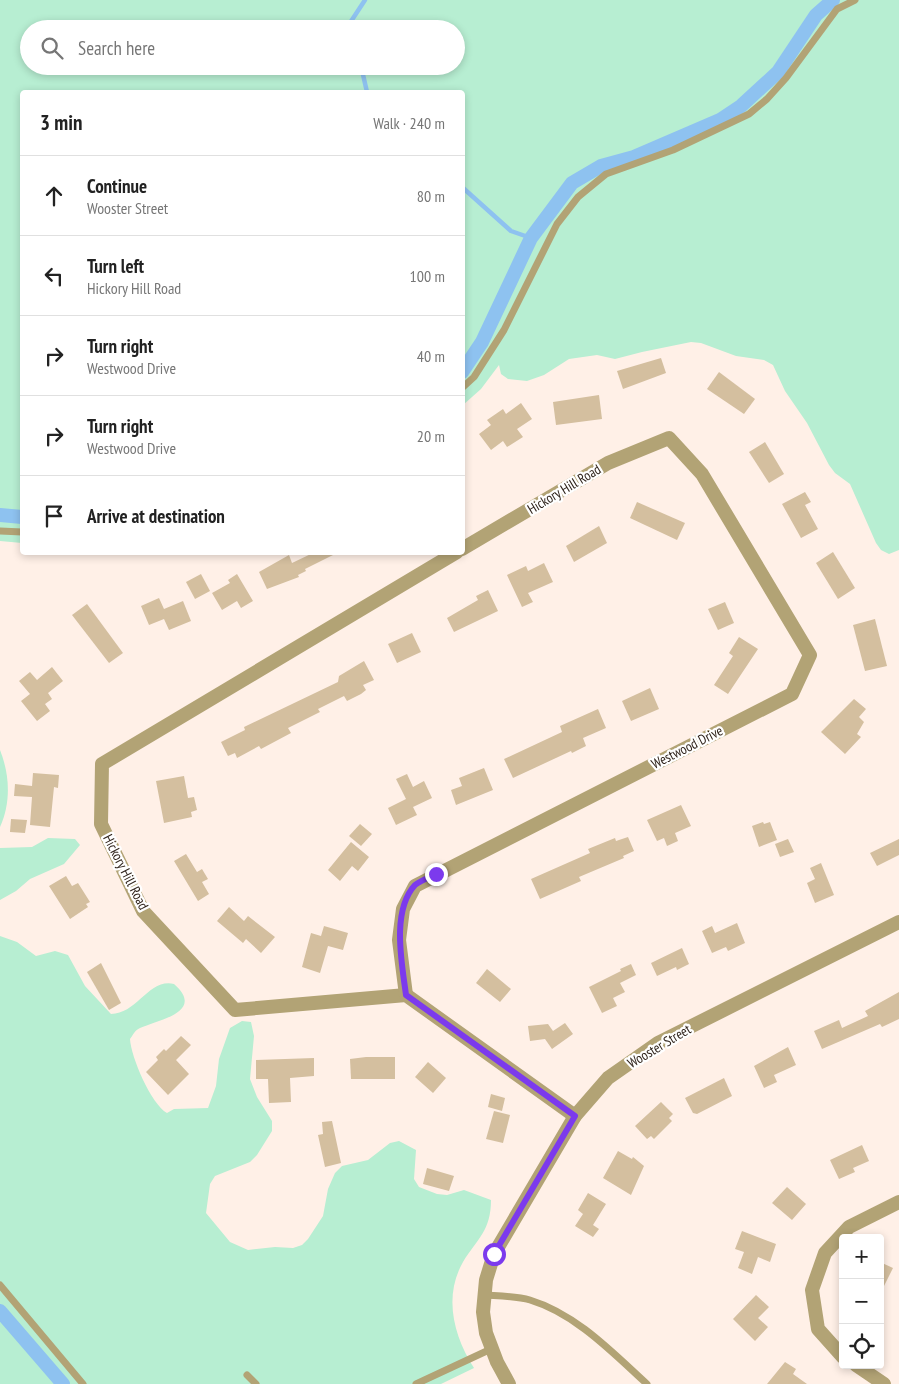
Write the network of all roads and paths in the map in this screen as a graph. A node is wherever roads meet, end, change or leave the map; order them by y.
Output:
1 (855, 0) edge
2 (465, 385) edge
3 (669, 438) joint
4 (0, 531) edge
5 (20, 532) edge
6 (465, 547) edge
7 (452, 555) edge
8 (899, 922) edge
9 (406, 995) junction
10 (575, 1116) junction
11 (899, 1202) edge
12 (0, 1285) edge
13 (484, 1295) junction
14 (491, 1349) junction
15 (839, 1353) edge
16 (862, 1369) edge
17 (247, 1375) dead end
18 (83, 1384) edge
19 (256, 1384) edge
20 (416, 1384) edge
21 (509, 1384) edge
22 (647, 1384) edge
23 (884, 1384) edge

1 - 2 lane
3 - 6 street, Hickory Hill Road
3 - 9 street, Westwood Drive
4 - 5 lane
7 - 9 street, Hickory Hill Road
8 - 10 street, Wooster Street
9 - 10 street
10 - 13 street, Wooster Street
11 - 15 street
12 - 18 lane
13 - 14 street, Wooster Street
13 - 22 lane
14 - 20 lane
14 - 21 street, Wooster Street
16 - 23 street
17 - 19 lane

